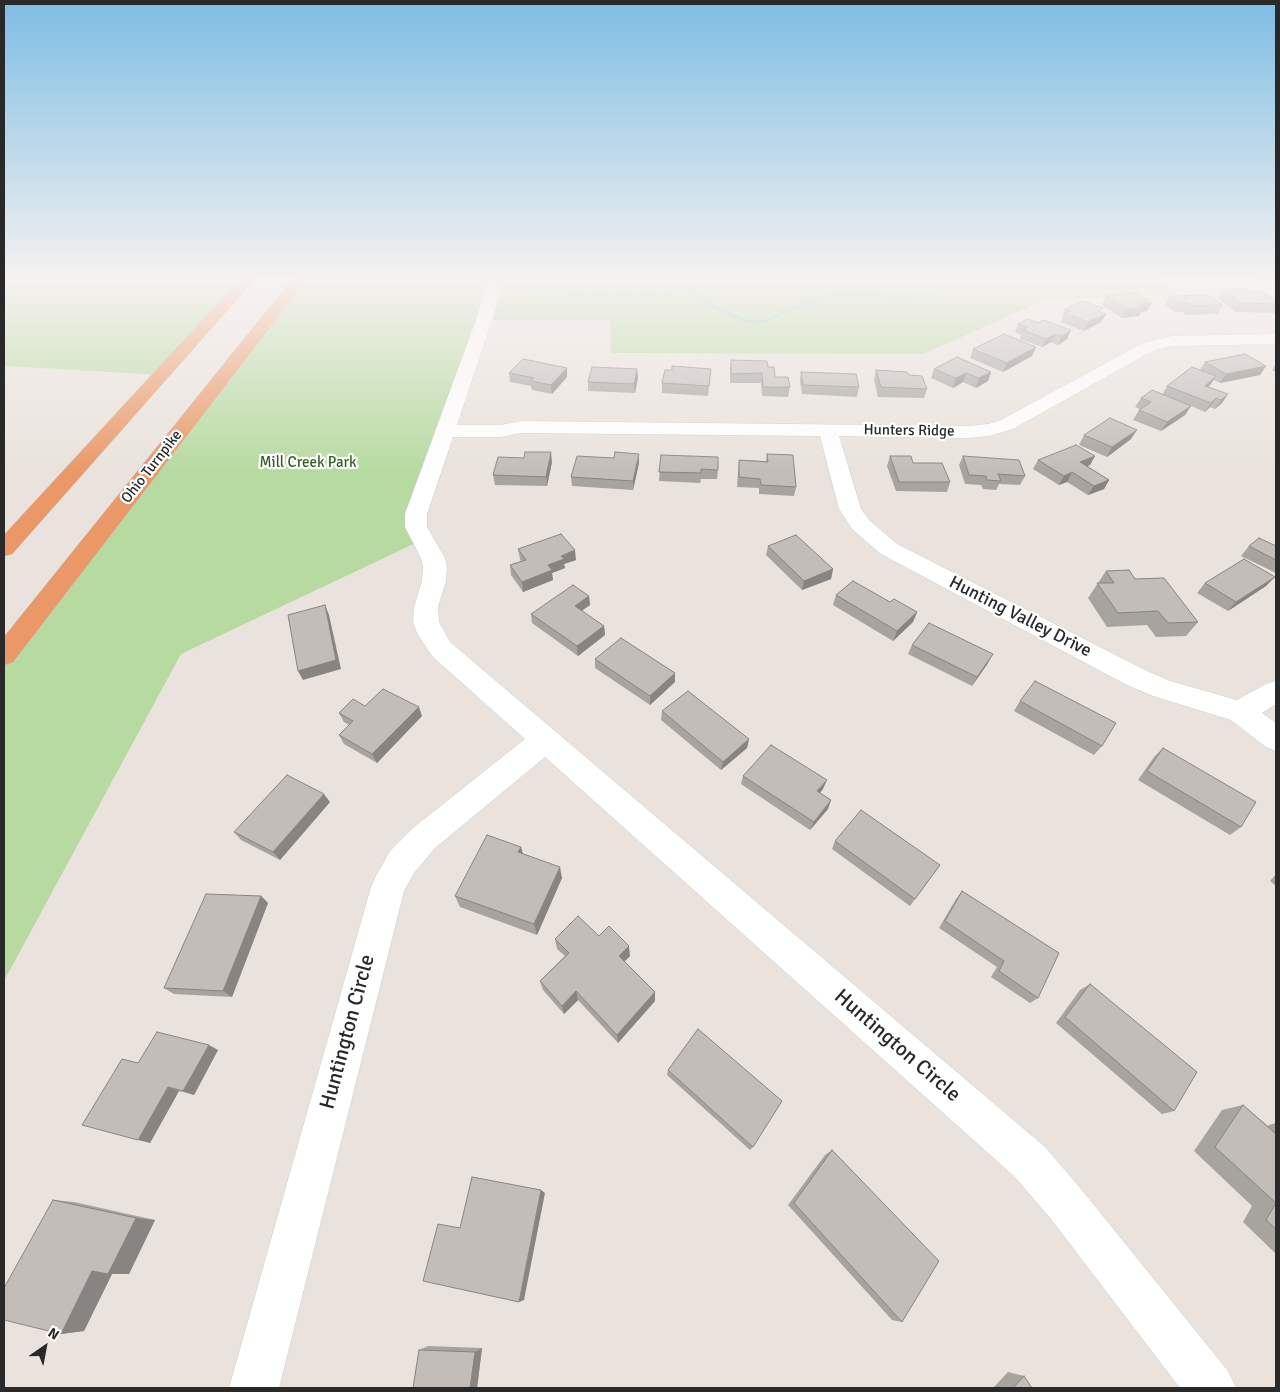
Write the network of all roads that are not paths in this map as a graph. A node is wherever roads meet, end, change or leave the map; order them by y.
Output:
1 (190, 343) edge
2 (250, 343) edge
3 (476, 343) edge
4 (1163, 343) edge
5 (447, 424) junction
6 (828, 430) junction
7 (4, 549) edge
8 (4, 655) edge
9 (1276, 691) edge
10 (1240, 712) junction
11 (1276, 739) edge
12 (545, 740) junction
13 (254, 1388) edge
14 (1211, 1388) edge

1 - 7 highway
2 - 8 highway, Ohio Turnpike
3 - 5 street, Huntington Circle
4 - 6 street, Hunters Ridge
5 - 6 street, Hunters Ridge
5 - 12 street, Huntington Circle
6 - 10 street, Hunting Valley Drive
9 - 10 street
10 - 11 street, Hunting Valley Drive
12 - 13 street, Huntington Circle
12 - 14 street, Huntington Circle

